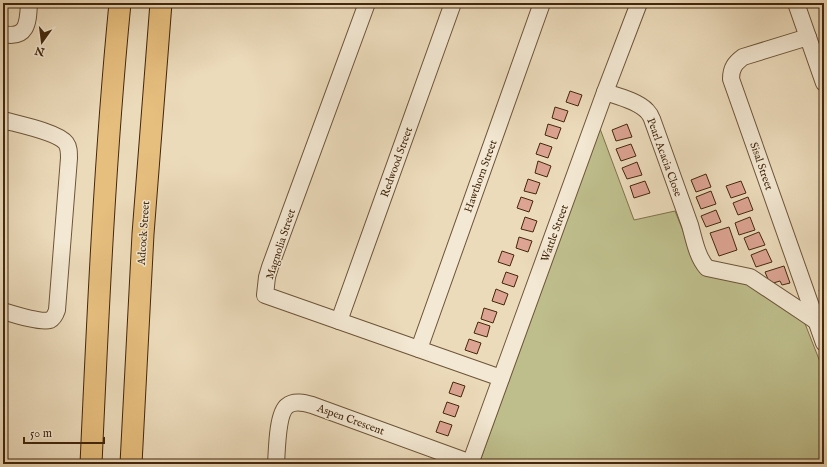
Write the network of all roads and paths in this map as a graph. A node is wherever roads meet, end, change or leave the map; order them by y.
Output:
1 (29, 3) edge
2 (120, 3) edge
3 (161, 3) edge
4 (367, 3) edge
5 (453, 3) edge
6 (542, 3) edge
7 (639, 3) edge
8 (796, 3) edge
9 (3, 34) edge
10 (808, 37) junction
11 (824, 83) edge
12 (605, 92) junction
13 (3, 120) edge
14 (3, 311) edge
15 (339, 321) junction
16 (816, 321) junction
17 (824, 343) edge
18 (419, 349) junction
19 (501, 378) junction
20 (91, 464) edge
21 (131, 464) edge
22 (276, 464) edge
23 (471, 464) edge

1 - 9 street
2 - 20 main road
3 - 21 main road, Adcock Street
4 - 15 street, Magnolia Street
5 - 15 street, Redwood Street
6 - 18 street, Hawthorn Street
7 - 12 street, Wattle Street
8 - 10 street
10 - 11 street
10 - 16 street, Sisal Street
12 - 16 street, Pearl Acacia Close
12 - 19 street, Wattle Street
13 - 14 street
15 - 18 street, Magnolia Street
16 - 17 street, Sisal Street
18 - 19 street, Magnolia Street
19 - 23 street, Wattle Street
22 - 23 street, Aspen Crescent

